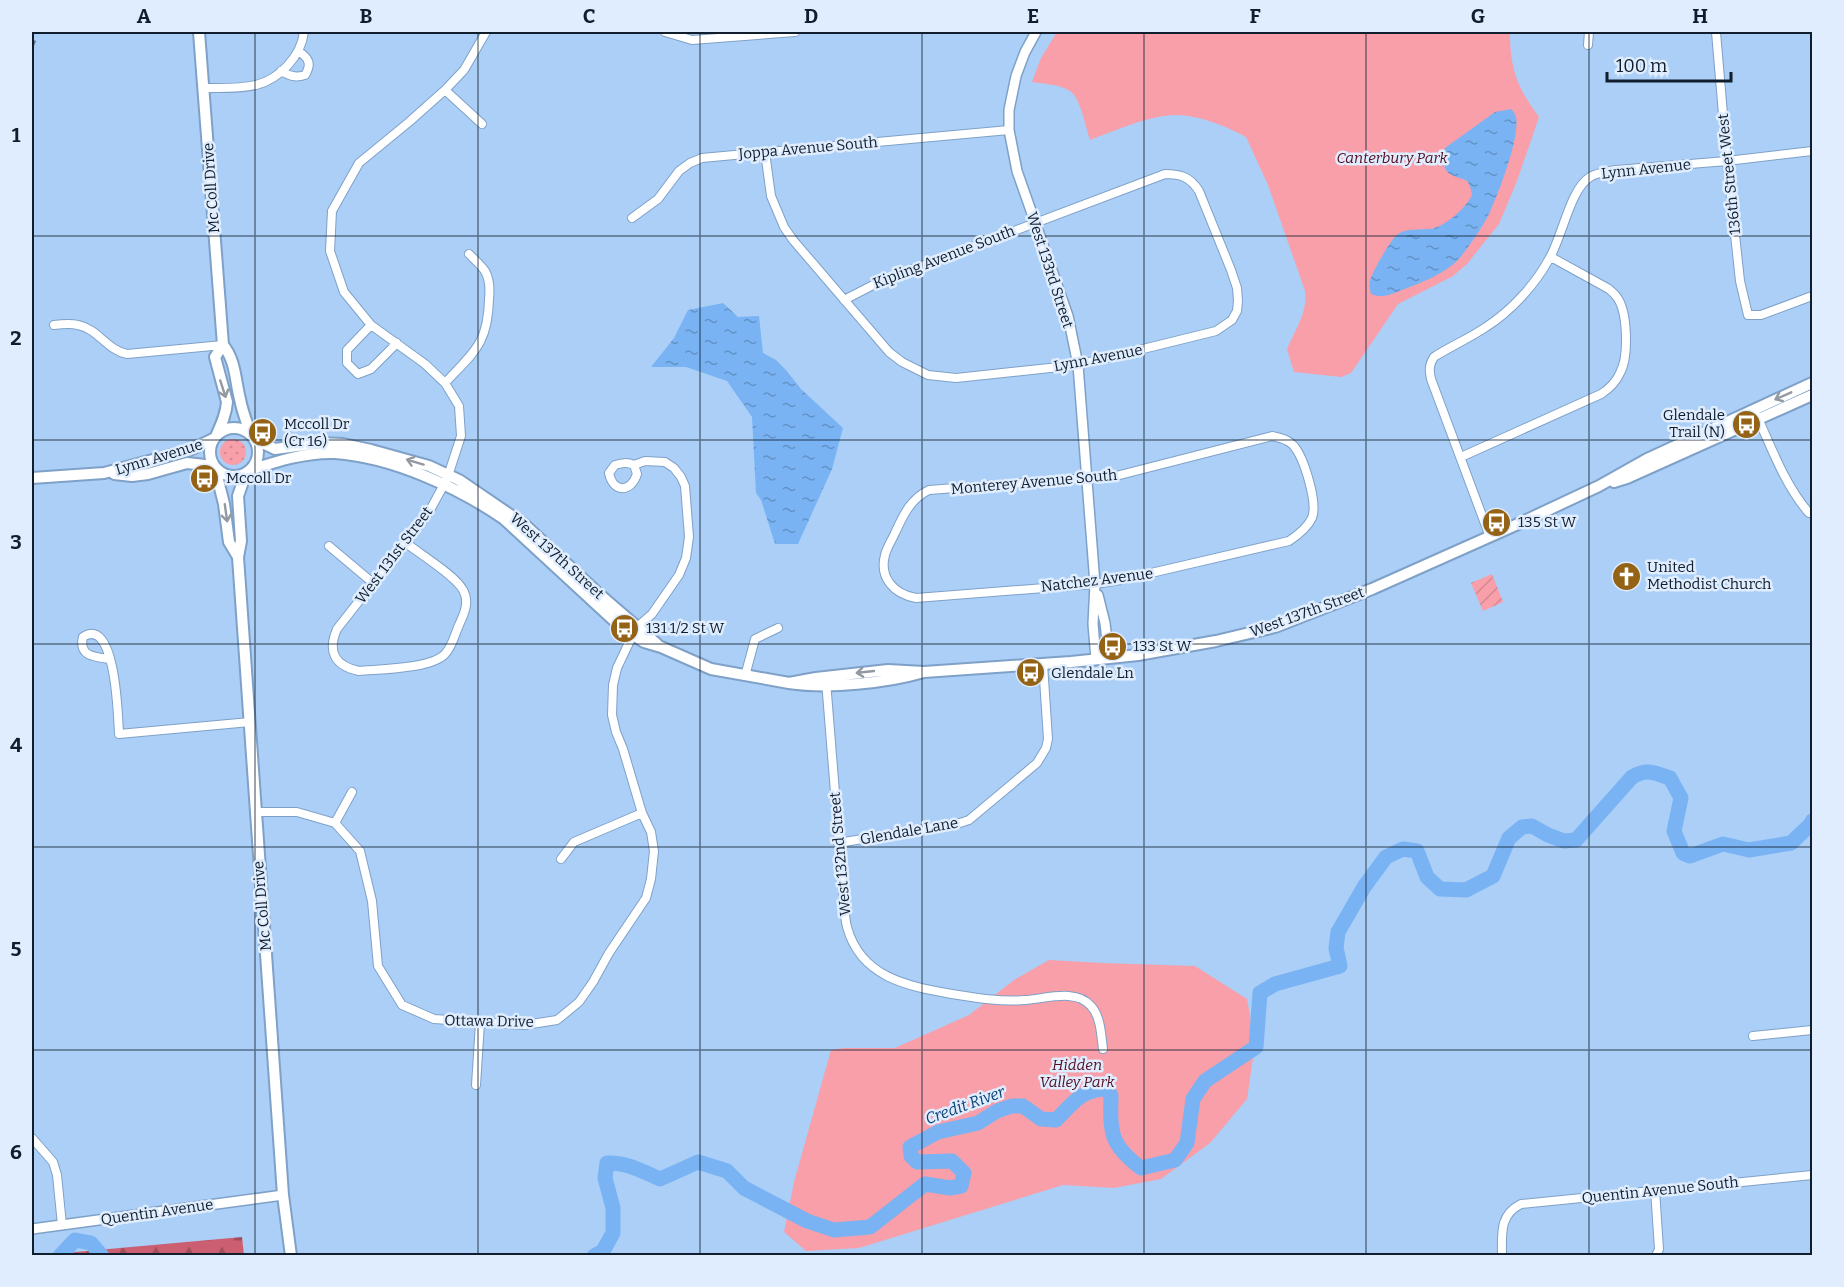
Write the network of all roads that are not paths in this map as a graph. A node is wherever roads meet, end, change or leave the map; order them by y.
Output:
1 (200, 32) edge
2 (304, 32) edge
3 (486, 32) edge
4 (665, 32) edge
5 (795, 32) edge
6 (1033, 32) edge
7 (1589, 32) edge
8 (1716, 32) edge
9 (757, 33) edge
10 (1588, 45) dead end
11 (298, 51) junction
12 (281, 71) junction
13 (204, 88) junction
14 (445, 90) junction
15 (482, 124) dead end
16 (1009, 130) junction
17 (1812, 151) edge
18 (765, 152) junction
19 (1727, 161) junction
20 (632, 218) dead end
21 (1035, 222) junction
22 (469, 254) dead end
23 (1551, 257) junction
24 (1812, 296) edge
25 (844, 300) junction
26 (1237, 311) joint
27 (54, 325) dead end
28 (371, 325) junction
29 (397, 342) junction
30 (223, 345) junction
31 (1078, 365) junction
32 (445, 383) junction
33 (1812, 383) edge
34 (1812, 395) edge
35 (1756, 414) junction
36 (215, 437) junction
37 (253, 437) junction
38 (343, 449) junction
39 (1461, 458) junction
40 (634, 465) dead end
41 (214, 467) junction
42 (248, 471) junction
43 (104, 473) junction
44 (1307, 476) joint
45 (32, 478) edge
46 (1087, 479) junction
47 (446, 480) junction
48 (1812, 513) edge
49 (897, 529) joint
50 (1490, 537) junction
51 (405, 543) junction
52 (329, 546) dead end
53 (238, 557) junction
54 (373, 583) junction
55 (1095, 584) junction
56 (778, 628) dead end
57 (635, 631) junction
58 (1109, 658) junction
59 (1096, 659) junction
60 (110, 660) dead end
61 (1043, 664) junction
62 (745, 676) junction
63 (826, 681) junction
64 (250, 723) junction
65 (351, 792) dead end
66 (255, 812) junction
67 (642, 813) junction
68 (335, 823) junction
69 (838, 843) junction
70 (561, 858) dead end
71 (480, 1023) junction
72 (1812, 1030) edge
73 (1753, 1036) dead end
74 (1103, 1049) dead end
75 (476, 1085) dead end
76 (32, 1138) edge
77 (1812, 1175) edge
78 (1655, 1190) junction
79 (283, 1195) junction
80 (62, 1225) junction
81 (32, 1229) edge
82 (291, 1256) edge
83 (1502, 1256) edge
84 (1656, 1256) edge

1 - 13 main road, Mc Coll Drive
2 - 11 street
3 - 14 street, West 131st Street
4 - 9 street
5 - 9 street
6 - 16 street, West 133rd Street
7 - 10 street
8 - 19 street, 136th Street West
11 - 12 street
11 - 12 street
12 - 13 street
13 - 30 main road, Mc Coll Drive
14 - 15 street
14 - 28 street, West 131st Street
16 - 18 street, Joppa Avenue South
16 - 21 street, West 133rd Street
17 - 19 street, Lynn Avenue
18 - 20 street, Joppa Avenue South
18 - 25 street
19 - 23 street, Lynn Avenue
19 - 24 street, 136th Street West
21 - 25 street, Kipling Avenue South
21 - 26 street, Kipling Avenue South
21 - 31 street, West 133rd Street
22 - 32 street
23 - 39 street, Lynn Avenue
23 - 39 street
25 - 31 street, Lynn Avenue
26 - 31 street, Lynn Avenue
27 - 30 street
28 - 29 street, West 131st Street
28 - 29 street
29 - 32 street, West 131st Street
30 -> 36 main road, Mc Coll Drive
30 - 37 main road, Mc Coll Drive
31 - 46 street, West 133rd Street
32 - 47 street, West 131st Street
33 -> 35 main road
34 - 35 main road
35 - 48 street
35 - 50 main road, West 137th Street
36 - 37 main road
36 - 41 main road
36 - 43 main road, Lynn Avenue
37 - 38 main road
37 - 42 main road
38 - 42 main road
38 - 47 main road, West 137th Street
39 - 50 street
40 - 57 street, Ottawa Drive
41 - 42 main road
41 - 43 main road, Lynn Avenue
41 -> 53 main road, Mc Coll Drive
42 - 53 main road, Mc Coll Drive
43 - 45 main road, Lynn Avenue
44 - 46 street, Monterey Avenue South
44 - 55 street, Natchez Avenue
46 - 49 street, Monterey Avenue South
46 - 55 street, West 133rd Street
47 - 51 street, West 131st Street
47 - 57 main road, West 137th Street
49 - 55 street, Natchez Avenue
50 - 58 main road, West 137th Street
51 - 54 street, West 131st Street
51 - 54 street, West 131st Street
52 - 54 street
53 - 64 main road, Mc Coll Drive
55 - 58 street, West 133rd Street
55 - 59 street, West 133rd Street
56 - 62 street
57 - 62 main road, West 137th Street
57 - 67 street, Ottawa Drive
58 - 59 main road, West 137th Street
59 - 61 main road, West 137th Street
60 - 64 street
61 - 63 main road, West 137th Street
61 - 69 street, Glendale Lane
62 - 63 main road, West 137th Street
63 - 69 street, West 132nd Street
64 - 66 main road, Mc Coll Drive
65 - 68 street
66 - 68 street
66 - 79 main road, Mc Coll Drive
67 - 70 street
67 - 71 street, Ottawa Drive
68 - 71 street, Ottawa Drive
69 - 74 street, West 132nd Street
71 - 75 street
72 - 73 street
76 - 80 street
77 - 78 street, Quentin Avenue South
78 - 83 street, Quentin Avenue South
78 - 84 street
79 - 80 street, Quentin Avenue
79 - 82 main road, Mc Coll Drive
80 - 81 street, Quentin Avenue

